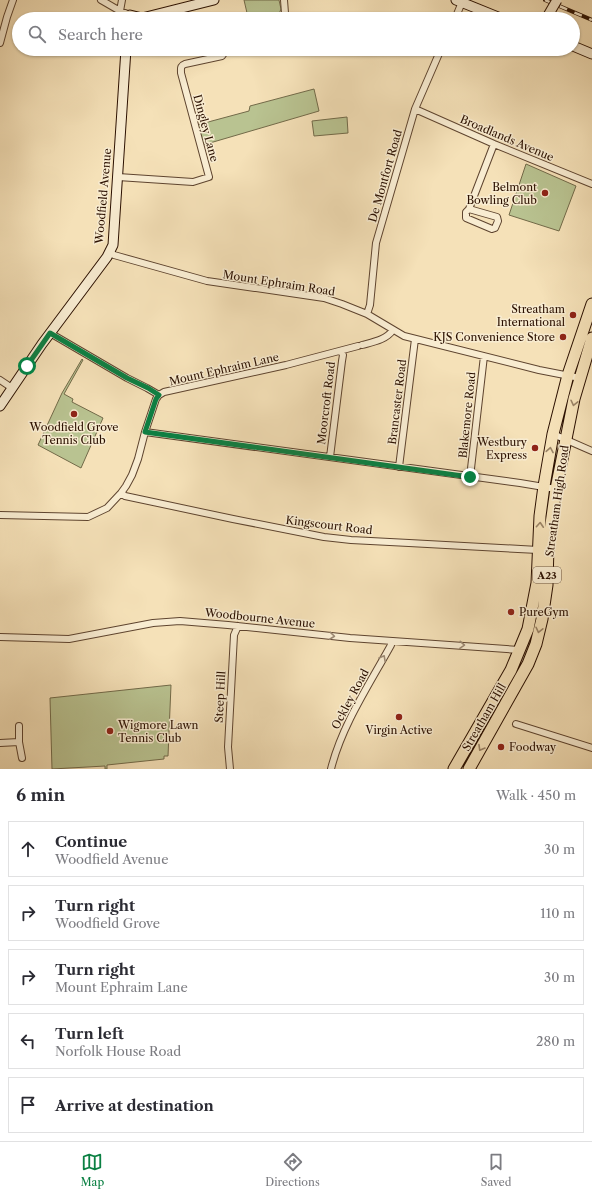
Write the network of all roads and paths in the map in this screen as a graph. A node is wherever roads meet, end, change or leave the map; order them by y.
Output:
1 (13, 0) edge
2 (101, 0) edge
3 (122, 0) edge
4 (214, 0) edge
5 (284, 0) edge
6 (558, 0) edge
7 (459, 1) edge
8 (120, 11) joint
9 (166, 12) edge
10 (285, 12) edge
11 (457, 12) edge
12 (486, 12) edge
13 (550, 12) edge
14 (0, 44) edge
15 (580, 49) edge
16 (592, 54) edge
17 (126, 56) edge
18 (222, 56) edge
19 (438, 56) edge
20 (415, 110) junction
21 (494, 144) junction
22 (118, 177) junction
23 (592, 184) edge
24 (468, 209) junction
25 (110, 252) junction
26 (592, 304) edge
27 (367, 314) junction
28 (393, 330) junction
29 (50, 333) junction
30 (592, 338) edge
31 (414, 339) junction
32 (342, 351) junction
33 (484, 356) junction
34 (568, 375) junction
35 (580, 378) junction
36 (0, 380) edge
37 (12, 388) junction
38 (159, 395) junction
39 (0, 406) edge
40 (145, 432) junction
41 (553, 434) junction
42 (566, 439) junction
43 (592, 451) edge
44 (330, 457) junction
45 (400, 467) junction
46 (470, 477) junction
47 (544, 486) junction
48 (556, 489) junction
49 (121, 493) junction
50 (0, 515) edge
51 (538, 550) junction
52 (238, 626) junction
53 (0, 637) edge
54 (391, 641) junction
55 (519, 650) junction
56 (514, 664) joint
57 (516, 724) dead end
58 (19, 726) dead end
59 (19, 742) junction
60 (0, 743) edge
61 (592, 748) edge
62 (22, 758) dead end
63 (230, 769) edge
64 (331, 769) edge
65 (454, 769) edge
66 (469, 769) edge

1 - 14 street
2 - 8 street
3 - 8 street
4 - 9 street
5 - 10 street
6 - 13 street, bridge
7 - 11 street
7 - 12 street
15 - 16 street
17 - 22 street, Woodfield Avenue
18 - 22 street, Dingley Lane
19 - 20 street, De Montfort Road
20 - 21 street, Broadlands Avenue
20 - 27 street, De Montfort Road
21 - 23 street, Broadlands Avenue
21 - 24 street
22 - 25 street, Woodfield Avenue
24 - 24 street
25 - 27 street, Mount Ephraim Road
25 - 29 street, Woodfield Avenue
26 - 34 highway, Streatham High Road / A23
27 - 28 street, Mount Ephraim Road
28 - 31 street, Mount Ephraim Road
28 - 32 street, Mount Ephraim Lane
29 - 37 street, Woodfield Avenue
29 - 38 street
30 - 35 highway, Streatham High Road / A23
31 - 33 street, Mount Ephraim Road
31 - 45 street, Brancaster Road
32 - 38 street, Mount Ephraim Lane
32 - 44 street, Moorcroft Road
33 - 34 street, Mount Ephraim Road
33 - 46 street, Blakemore Road
34 - 35 street, Mount Ephraim Road
34 - 41 highway, Streatham High Road / A23
35 -> 42 highway, Streatham High Road / A23
36 - 37 street
37 - 39 street, Woodfield Avenue
38 - 40 street, Mount Ephraim Lane
40 - 44 street
40 - 49 street, Mount Ephraim Lane
41 - 42 street
47 -> 41 highway, Streatham High Road / A23
42 - 43 street
42 - 48 highway, Streatham High Road / A23
44 - 45 street
45 - 46 street
46 - 47 street
47 - 48 street
51 -> 47 highway, Streatham High Road / A23
48 -> 66 highway, Streatham High Road / A23
49 - 50 street, Mount Ephraim Lane
49 - 51 street, Kingscourt Road
51 - 55 highway, Streatham High Road / A23
52 - 53 street, Woodbourne Avenue
52 -> 54 street, Woodbourne Avenue
52 - 63 street, Steep Hill
54 -> 55 street, Woodbourne Avenue
64 -> 54 street, Ockley Road
55 - 56 highway, Streatham High Road / A23
56 - 65 highway, Streatham Hill / A23
57 - 61 street
58 - 59 street
59 - 60 street
59 - 62 street

